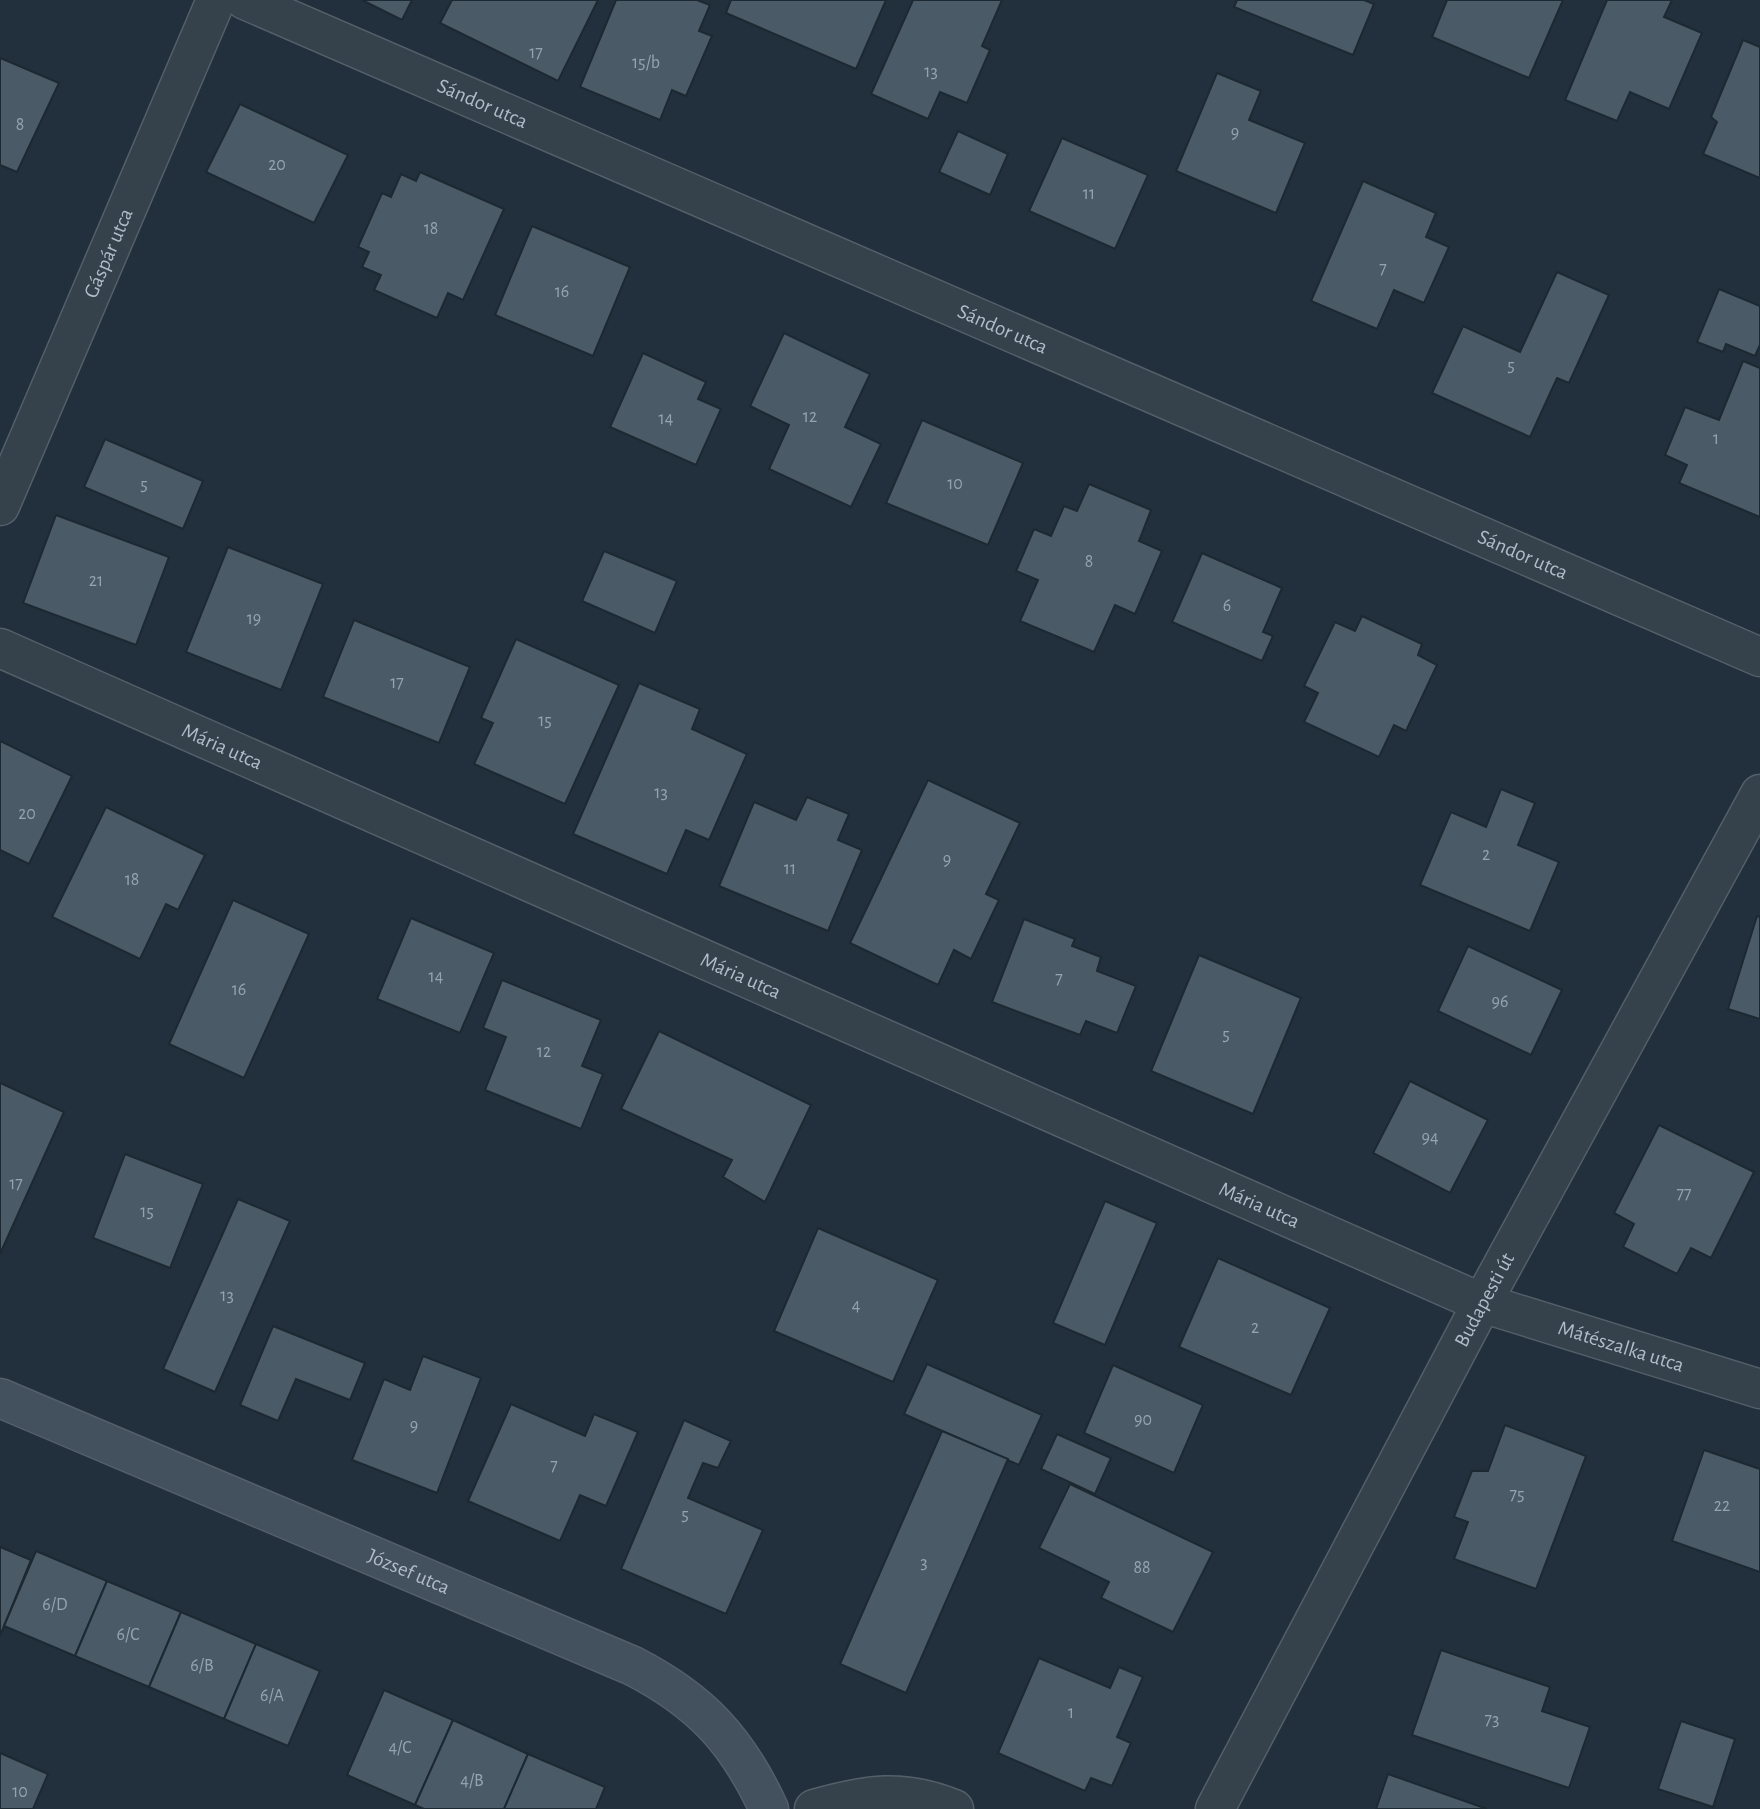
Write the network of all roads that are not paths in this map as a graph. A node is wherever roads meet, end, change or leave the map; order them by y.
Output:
1 (216, 0) edge
2 (245, 0) edge
3 (0, 506) edge
4 (0, 648) edge
5 (1760, 657) edge
6 (1760, 794) edge
7 (1482, 1303) junction
8 (1760, 1389) edge
9 (0, 1398) edge
10 (769, 1809) edge
11 (814, 1809) edge
12 (954, 1809) edge
13 (1215, 1809) edge

1 - 3 street, Gáspár utca
2 - 5 street, Sándor utca
4 - 7 street, Mária utca
6 - 7 street, Budapesti út
7 - 8 street, Mátészalka utca
7 - 13 street, Budapesti út
9 - 10 street, József utca
11 - 12 street

